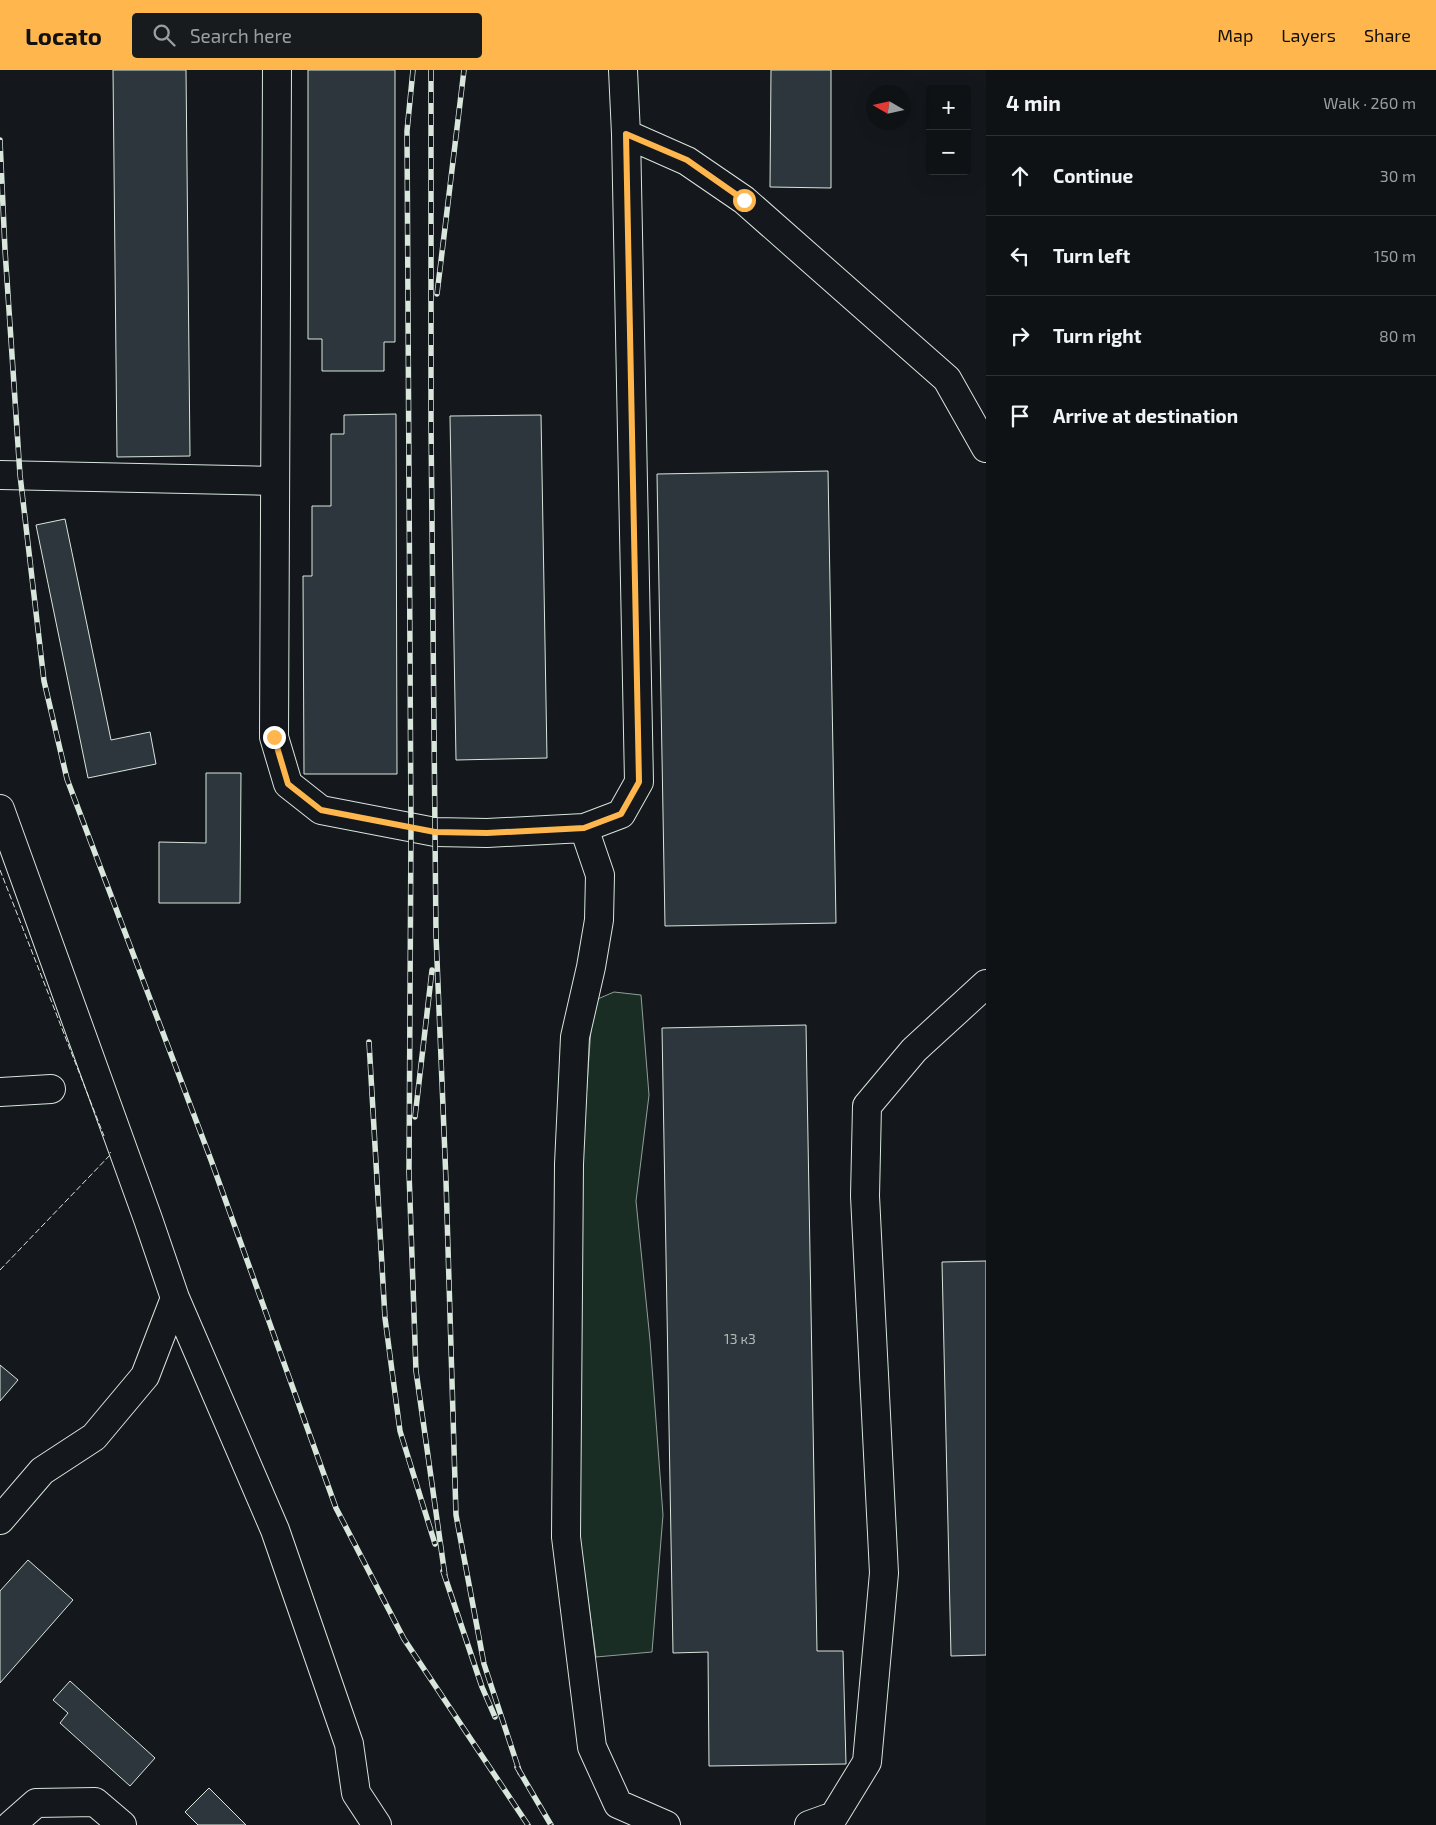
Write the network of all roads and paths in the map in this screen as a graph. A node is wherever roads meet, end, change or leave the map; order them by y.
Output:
1 (276, 70) edge
2 (623, 70) edge
3 (626, 134) junction
4 (986, 448) edge
5 (0, 475) edge
6 (274, 481) junction
7 (0, 809) edge
8 (584, 828) junction
9 (986, 984) edge
10 (51, 1089) dead end
11 (0, 1092) edge
12 (175, 1298) junction
13 (0, 1520) edge
14 (11, 1825) edge
15 (122, 1825) edge
16 (377, 1825) edge
17 (666, 1825) edge
18 (809, 1825) edge

1 - 6 lane
2 - 3 lane
3 - 4 lane
3 - 8 lane
5 - 6 lane
6 - 8 lane
7 - 12 lane
8 - 17 lane
9 - 18 lane
10 - 11 lane
12 - 13 lane
12 - 16 lane
14 - 15 lane

